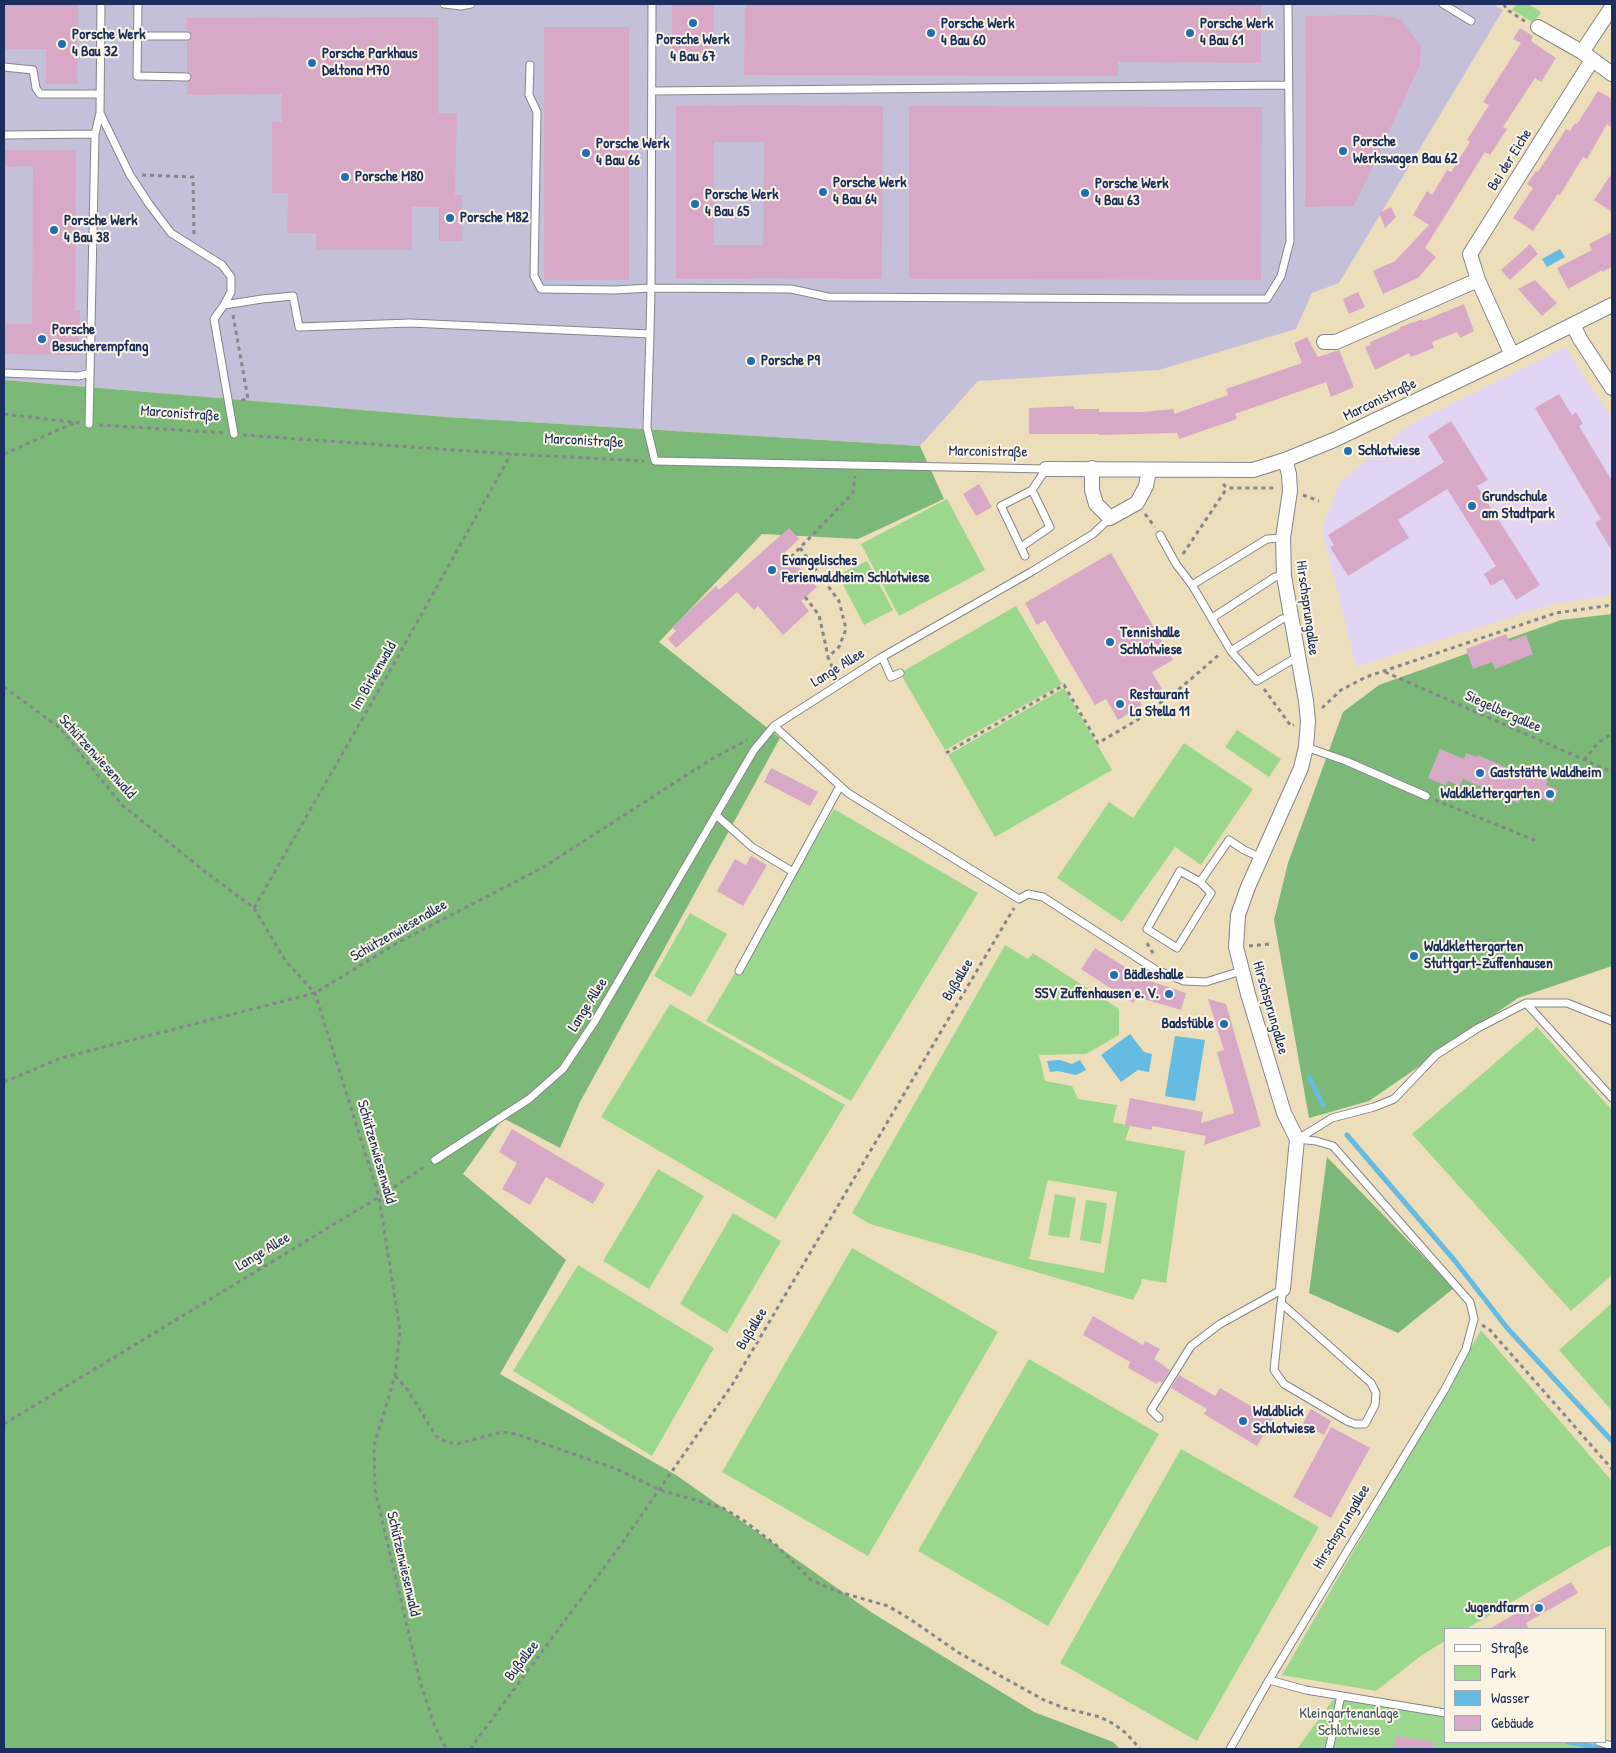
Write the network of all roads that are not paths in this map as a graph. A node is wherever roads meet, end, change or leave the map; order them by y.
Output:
1 (101, 4) edge
2 (138, 4) edge
3 (444, 4) edge
4 (471, 4) edge
5 (652, 4) edge
6 (1288, 4) edge
7 (1443, 4) edge
8 (1612, 7) edge
9 (1471, 21) dead end
10 (1538, 27) road end
11 (138, 36) junction
12 (187, 36) dead end
13 (1587, 56) junction
14 (530, 65) dead end
15 (4, 66) edge
16 (1612, 74) edge
17 (187, 77) dead end
18 (1288, 85) junction
19 (652, 91) junction
20 (100, 94) junction
21 (100, 113) junction
22 (95, 134) junction
23 (4, 135) edge
24 (1478, 280) junction
25 (651, 288) junction
26 (228, 305) junction
27 (1612, 305) edge
28 (1574, 324) junction
29 (650, 334) junction
30 (1324, 342) dead end
31 (1512, 355) junction
32 (4, 373) edge
33 (90, 373) junction
34 (1612, 388) edge
35 (89, 424) road end
36 (234, 434) road end
37 (1285, 460) junction
38 (1092, 468) junction
39 (1046, 469) junction
40 (1149, 470) junction
41 (1032, 490) junction
42 (1110, 518) junction
43 (1160, 535) road end
44 (1283, 538) junction
45 (1021, 547) junction
46 (1025, 556) dead end
47 (1284, 576) junction
48 (1192, 585) junction
49 (1212, 618) junction
50 (1291, 618) junction
51 (1230, 649) junction
52 (882, 656) junction
53 (1297, 657) junction
54 (900, 673) dead end
55 (774, 726) junction
56 (1306, 747) junction
57 (840, 786) junction
58 (1426, 796) road end
59 (716, 815) junction
60 (1262, 859) junction
61 (793, 872) junction
62 (1200, 882) junction
63 (1241, 971) junction
64 (739, 972) dead end
65 (1526, 1003) junction
66 (1612, 1021) edge
67 (1612, 1098) edge
68 (1297, 1140) junction
69 (434, 1160) road end
70 (1283, 1289) junction
71 (1281, 1303) junction
72 (1159, 1418) dead end
73 (1268, 1680) junction
74 (1341, 1696) junction
75 (1444, 1713) edge
76 (1230, 1749) edge
77 (1329, 1749) edge

1 - 20 lane
2 - 11 lane
3 - 4 lane
5 - 19 lane
6 - 18 lane
7 - 9 lane
8 - 13 street, Bei der Eiche
10 - 13 street
11 - 12 lane
11 - 17 lane
13 - 16 street
13 - 24 street, Bei der Eiche
14 - 25 lane
15 - 20 lane
18 - 19 lane
18 - 25 lane
19 - 25 lane
20 - 21 lane
21 - 22 lane
21 - 26 lane
22 - 23 lane
22 - 33 lane
24 - 30 street
24 - 31 street, Bei der Eiche
25 - 29 lane
26 - 29 lane
26 - 36 lane
27 - 28 street, Marconistraße
28 - 31 street, Marconistraße
28 - 34 street
29 - 39 lane, Marconistraße
31 - 37 street, Marconistraße
32 - 33 lane
33 - 35 lane
37 - 40 street, Marconistraße
37 - 44 street, Hirschsprungallee
38 - 39 street, Marconistraße
38 - 40 street, Marconistraße
38 - 42 street
39 - 41 lane
40 - 42 street
41 - 45 lane
41 - 45 lane
42 - 52 lane, Lange Allee
43 - 48 lane
44 - 47 street, Hirschsprungallee
44 - 48 lane
45 - 46 lane
47 - 49 lane
47 - 50 street, Hirschsprungallee
48 - 49 lane
49 - 51 lane
50 - 51 lane
50 - 53 street, Hirschsprungallee
51 - 53 lane
52 - 54 lane
52 - 55 lane, Lange Allee
53 - 56 street, Hirschsprungallee
55 - 57 lane
55 - 59 lane, Lange Allee
56 - 58 lane
56 - 60 street, Hirschsprungallee
57 - 61 lane
57 - 63 lane
59 - 61 lane
59 - 69 lane, Lange Allee
60 - 62 lane
60 - 63 street, Hirschsprungallee
61 - 64 lane
62 - 62 lane
63 - 68 street, Hirschsprungallee
65 - 66 lane
65 - 67 lane
65 - 68 lane
68 - 70 street
68 - 73 lane, Hirschsprungallee
70 - 71 lane
70 - 72 lane
71 - 71 lane
73 - 74 lane
73 - 76 lane, Hirschsprungallee
74 - 75 lane
74 - 77 lane

